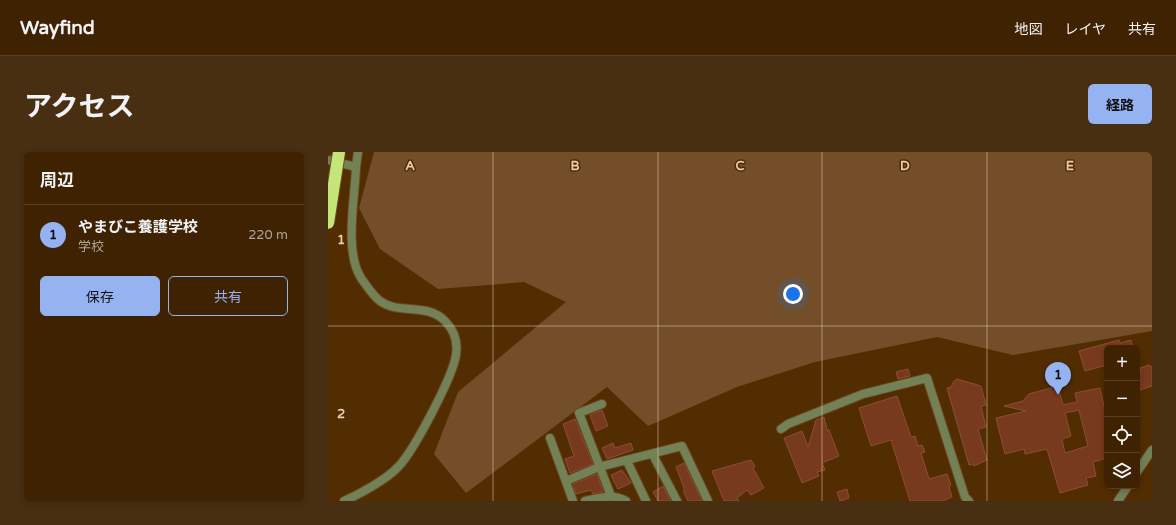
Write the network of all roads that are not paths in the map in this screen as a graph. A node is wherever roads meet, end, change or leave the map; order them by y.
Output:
1 (339, 152) edge
2 (358, 152) edge
3 (328, 160) edge
4 (356, 167) junction
5 (328, 223) edge
6 (602, 404) dead end
7 (781, 429) dead end
8 (550, 438) dead end
9 (1152, 450) edge
10 (654, 455) junction
11 (627, 461) junction
12 (599, 467) junction
13 (1140, 468) edge
14 (566, 481) junction
15 (1126, 489) edge
16 (611, 496) junction
17 (344, 501) edge
18 (573, 501) edge
19 (585, 501) edge
20 (626, 501) edge
21 (646, 501) edge
22 (676, 501) edge
23 (708, 501) edge
24 (969, 501) edge
25 (1118, 501) edge

1 - 5 highway, bridge
2 - 4 street
3 - 4 street
4 - 17 street
6 - 12 street
7 - 24 street
8 - 14 street
9 - 13 street
10 - 11 street
10 - 22 street
10 - 23 street
11 - 12 street
11 - 21 street
12 - 14 street
12 - 16 street
14 - 18 street
15 - 25 street
16 - 19 street
16 - 20 street

